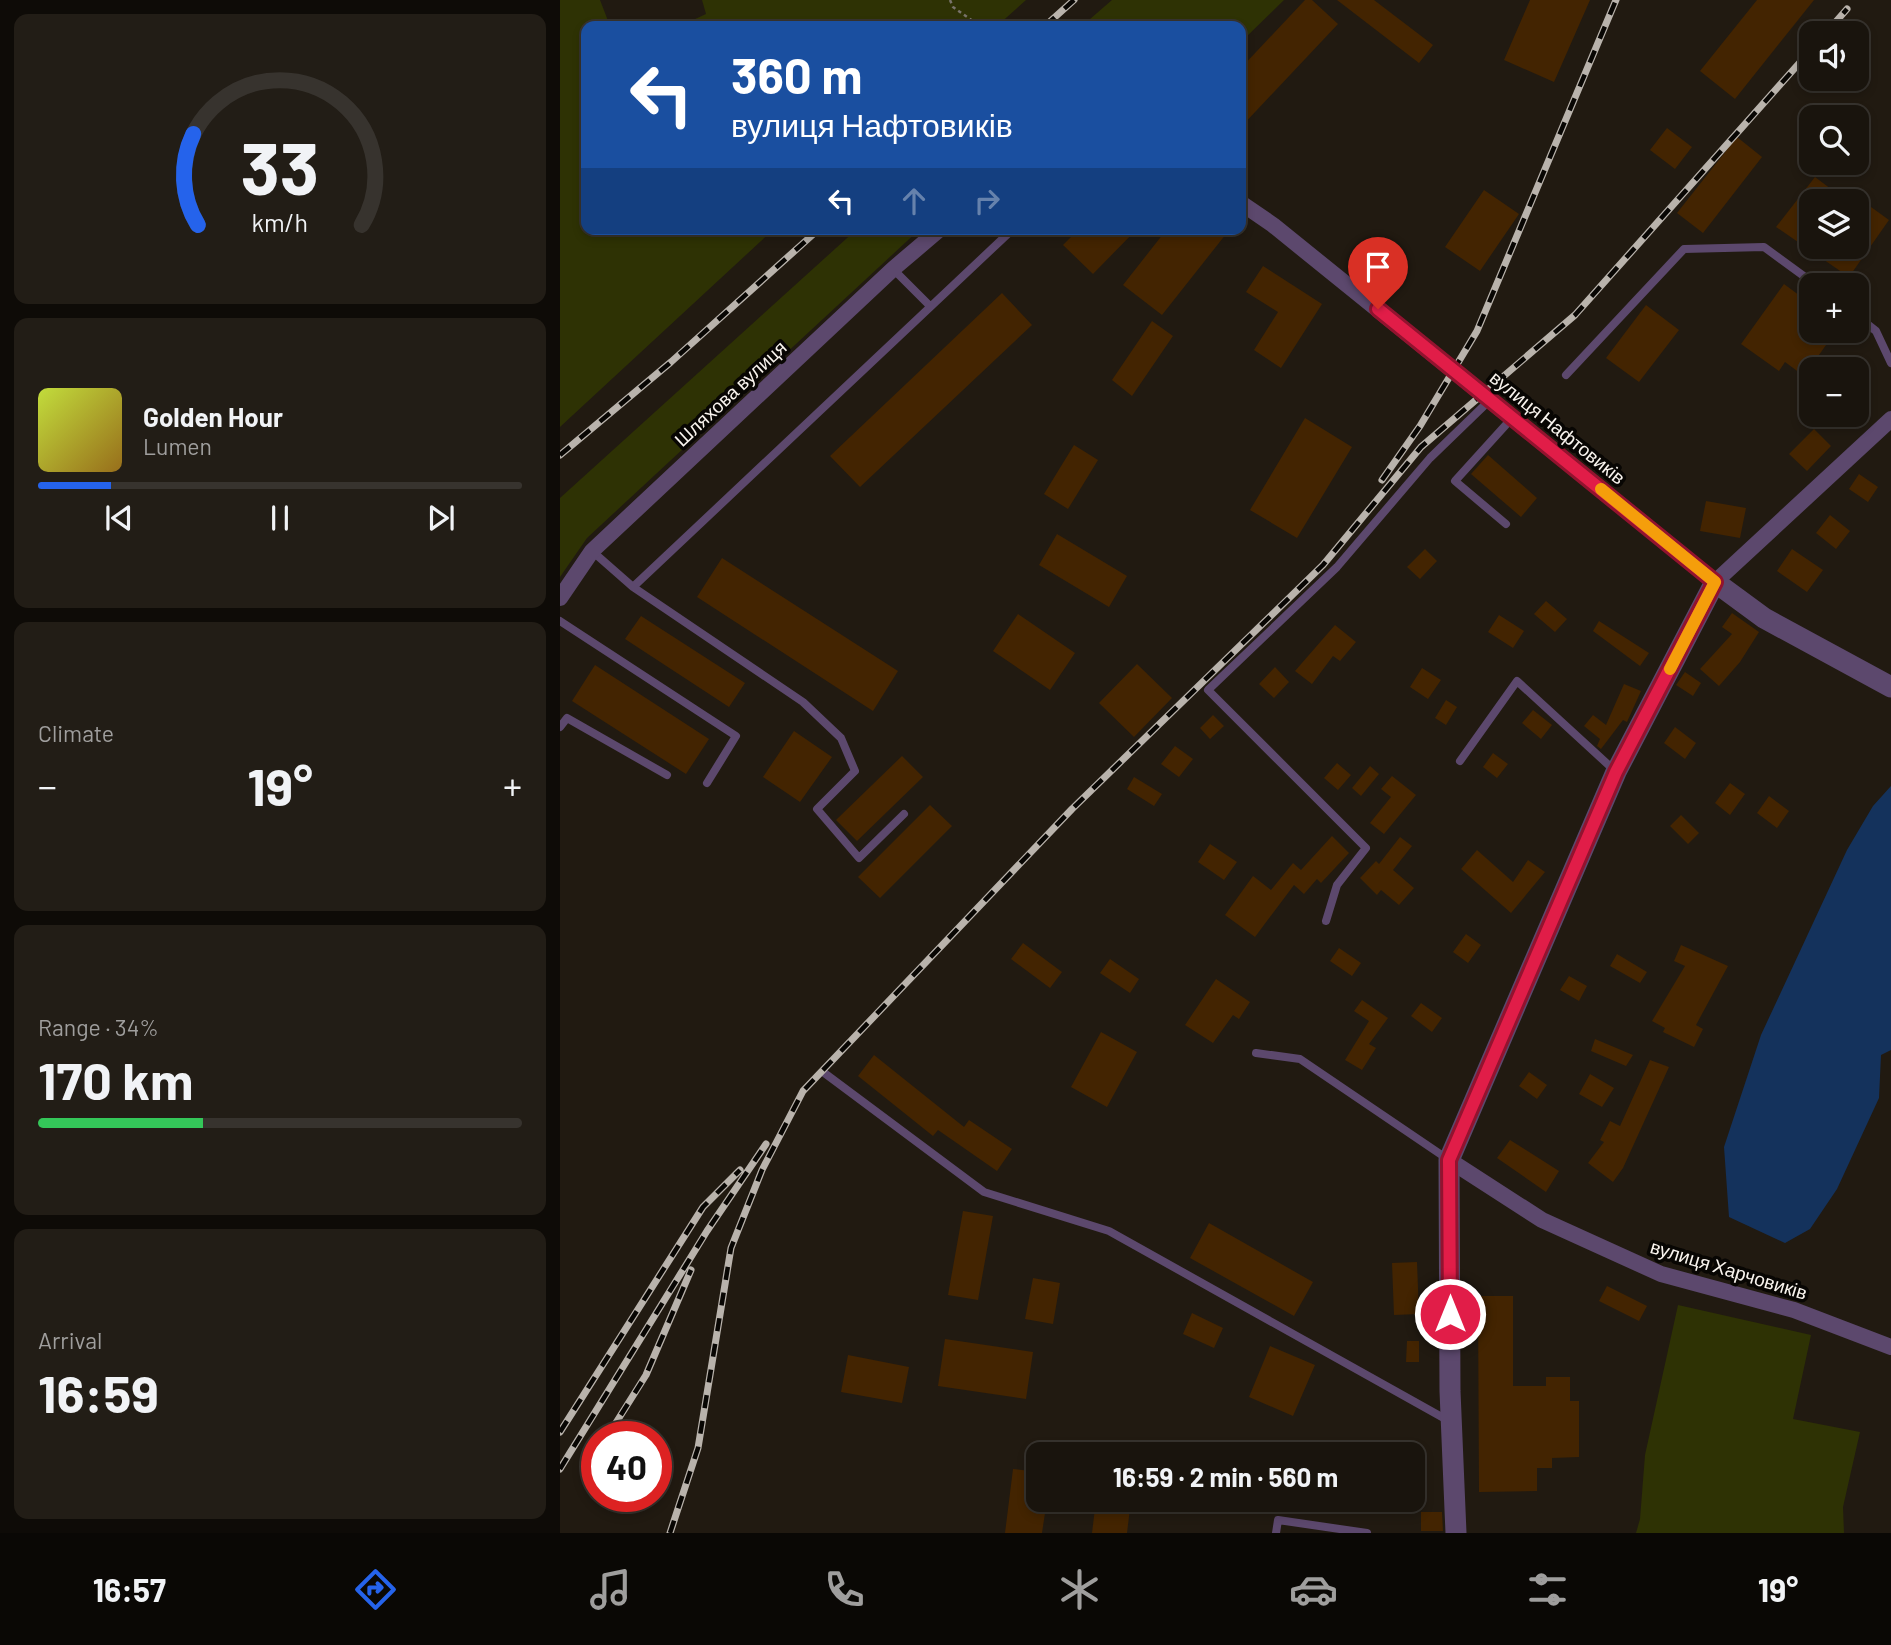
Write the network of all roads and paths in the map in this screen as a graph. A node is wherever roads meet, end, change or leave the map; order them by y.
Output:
1 (950, 0) edge
2 (973, 21) edge
3 (1246, 206) edge
4 (933, 235) edge
5 (1007, 235) edge
6 (893, 270) junction
7 (1799, 273) edge
8 (930, 306) junction
9 (1869, 325) edge
10 (1891, 363) edge
11 (1566, 375) dead end
12 (1492, 399) junction
13 (1513, 417) junction
14 (1891, 419) edge
15 (1506, 524) dead end
16 (592, 551) junction
17 (1715, 582) junction
18 (633, 587) junction
19 (560, 598) edge
20 (560, 621) edge
21 (1891, 687) edge
22 (560, 727) edge
23 (1460, 761) dead end
24 (1616, 772) junction
25 (667, 775) dead end
26 (707, 783) dead end
27 (904, 814) dead end
28 (1326, 921) dead end
29 (1256, 1053) dead end
30 (823, 1072) dead end
31 (1449, 1160) junction
32 (1891, 1347) edge
33 (1452, 1423) junction
34 (1276, 1533) edge
35 (1367, 1533) edge
36 (1456, 1533) edge

1 - 2 path
3 - 12 street, вулиця Нафтовиків
4 - 6 street, Шляхова вулиця
5 - 8 lane
6 - 8 lane
6 - 16 street, Шляхова вулиця
7 - 11 lane
8 - 18 lane
9 - 10 lane
12 - 13 street, вулиця Нафтовиків
12 - 28 lane
13 - 15 lane
13 - 17 street, вулиця Нафтовиків
14 - 17 street
16 - 18 lane
16 - 19 street, Шляхова вулиця
17 - 21 street
17 - 24 street
18 - 27 lane
20 - 26 lane
22 - 25 lane
23 - 24 lane
24 - 31 street
29 - 31 lane
30 - 33 lane
31 - 32 street, вулиця Харчовиків
31 - 33 street
33 - 36 street
34 - 35 lane

